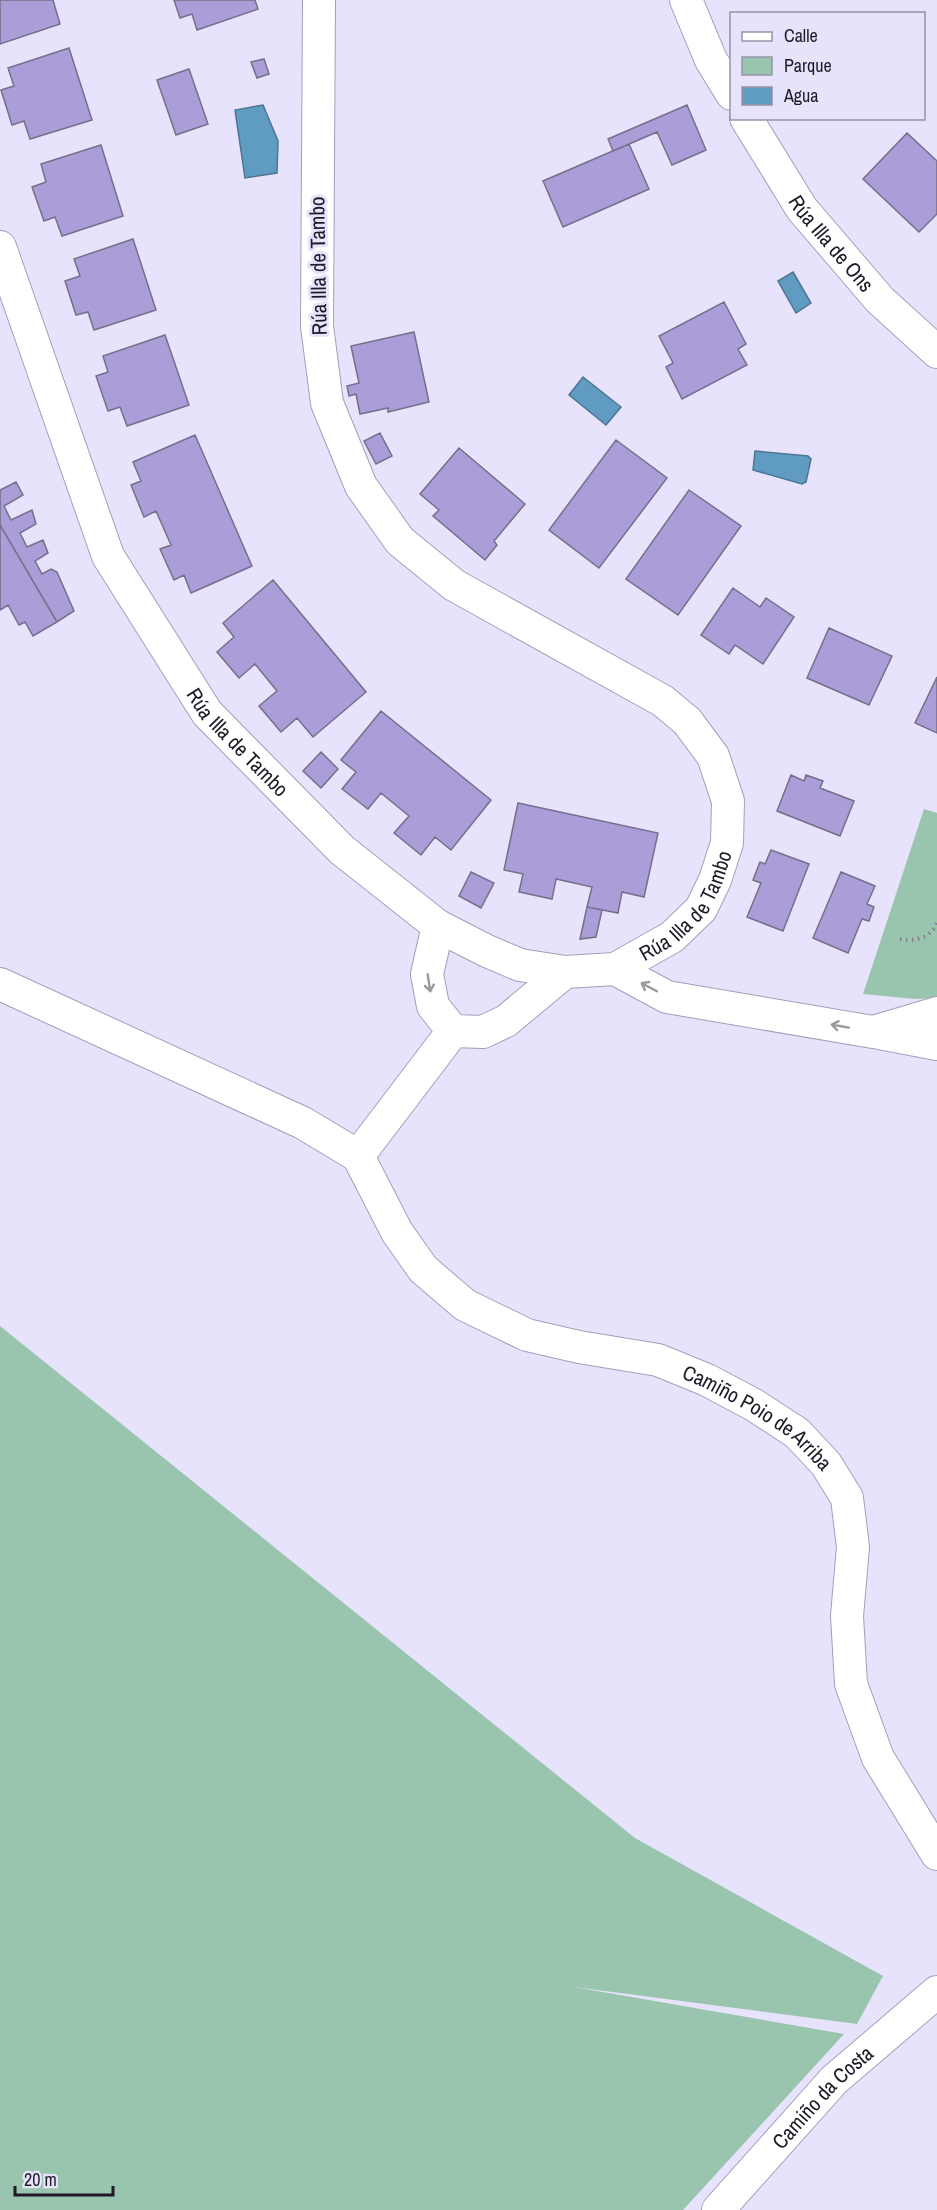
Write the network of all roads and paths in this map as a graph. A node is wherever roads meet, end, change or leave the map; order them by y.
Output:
1 (319, 0) edge
2 (686, 0) edge
3 (730, 91) edge
4 (747, 120) edge
5 (0, 248) edge
6 (937, 352) edge
7 (937, 923) edge
8 (438, 926) junction
9 (900, 939) dead end
10 (615, 969) junction
11 (565, 972) junction
12 (0, 984) edge
13 (937, 1013) edge
14 (453, 1030) junction
15 (873, 1032) junction
16 (937, 1044) edge
17 (358, 1156) junction
18 (937, 1854) edge
19 (937, 1992) edge
20 (718, 2210) edge

1 - 10 street, Rúa Illa de Tambo
2 - 3 street
4 - 6 street, Rúa Illa de Ons
5 - 8 street, Rúa Illa de Tambo
7 - 9 path
8 - 11 street, Rúa Illa de Tambo
8 -> 14 street
10 - 11 street, Rúa Illa de Tambo
15 -> 10 street
11 - 14 street
12 - 17 street
13 - 15 street
14 - 17 street
15 - 16 street
17 - 18 street, Camiño Poio de Arriba
19 - 20 street, Camiño da Costa

